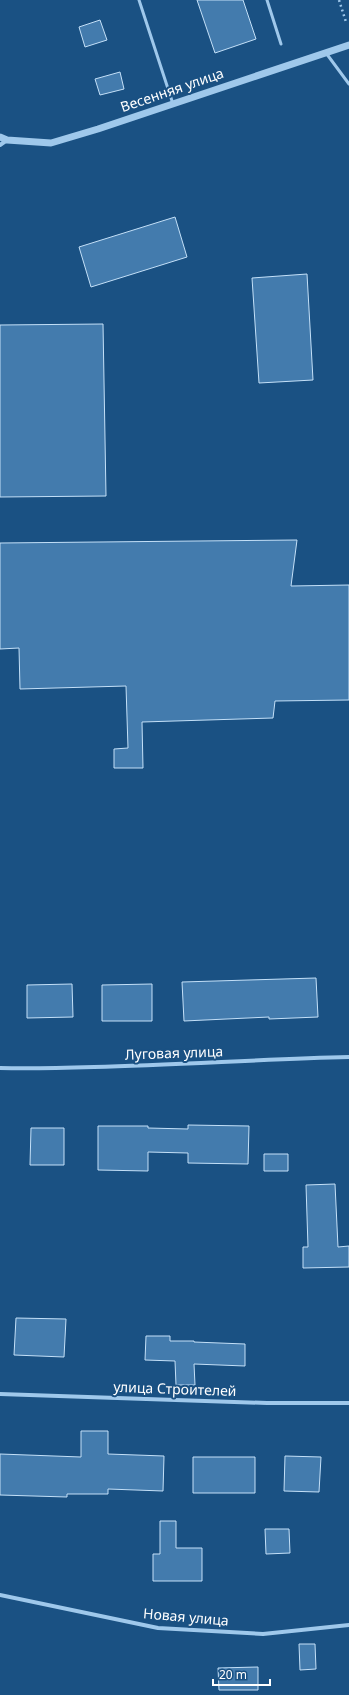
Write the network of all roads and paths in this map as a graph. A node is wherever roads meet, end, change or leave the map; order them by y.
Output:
1 (139, 0) edge
2 (267, 0) edge
3 (339, 0) edge
4 (346, 22) dead end
5 (281, 44) dead end
6 (349, 44) edge
7 (326, 52) junction
8 (349, 84) edge
9 (173, 104) junction
10 (3, 139) edge
11 (0, 145) edge
12 (349, 1056) edge
13 (0, 1068) edge
14 (0, 1394) edge
15 (349, 1403) edge
16 (0, 1595) edge
17 (349, 1626) edge

1 - 9 lane
2 - 5 lane
3 - 4 path
6 - 7 street, Весенняя улица
7 - 8 lane
7 - 9 street, Весенняя улица
9 - 10 street, Весенняя улица
10 - 11 street
12 - 13 street, Луговая улица
14 - 15 street, улица Строителей
16 - 17 street, Новая улица

